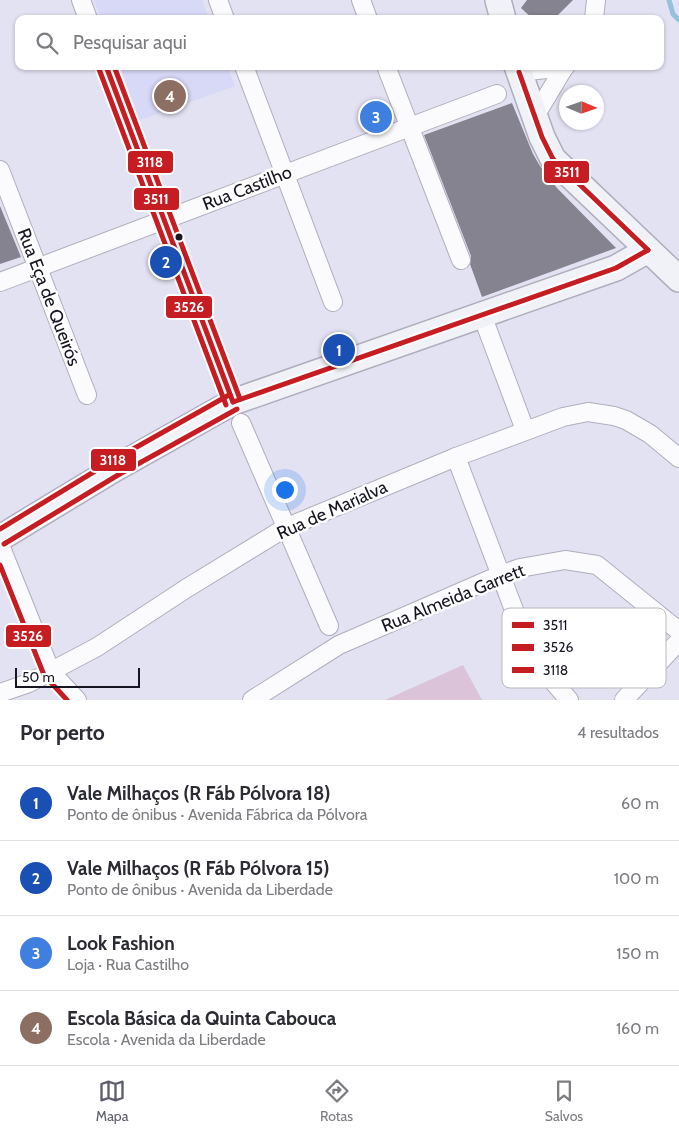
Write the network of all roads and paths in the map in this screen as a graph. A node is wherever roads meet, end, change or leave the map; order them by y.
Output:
1 (81, 0) edge
2 (218, 0) edge
3 (361, 0) edge
4 (498, 0) edge
5 (596, 0) edge
6 (87, 15) edge
7 (224, 15) edge
8 (367, 15) edge
9 (502, 15) edge
10 (594, 15) edge
11 (108, 70) edge
12 (246, 70) edge
13 (388, 70) edge
14 (518, 70) edge
15 (563, 70) edge
16 (497, 94) dead end
17 (534, 118) junction
18 (409, 126) junction
19 (0, 170) edge
20 (285, 174) junction
21 (165, 219) junction
22 (648, 250) junction
23 (460, 260) dead end
24 (38, 268) junction
25 (679, 279) edge
26 (0, 282) edge
27 (333, 302) dead end
28 (482, 315) junction
29 (87, 396) dead end
30 (237, 412) junction
31 (525, 430) junction
32 (456, 457) junction
33 (679, 458) edge
34 (286, 528) junction
35 (0, 538) edge
36 (0, 545) edge
37 (500, 575) junction
38 (513, 608) edge
39 (650, 608) edge
40 (666, 621) edge
41 (329, 626) dead end
42 (679, 631) edge
43 (679, 641) edge
44 (666, 655) edge
45 (51, 672) junction
46 (559, 688) edge
47 (635, 688) edge
48 (0, 693) edge
49 (76, 700) edge
50 (252, 700) edge
51 (569, 700) edge
52 (624, 700) edge

1 - 6 street
2 - 7 street
3 - 8 street
4 - 9 street
5 - 10 street
11 - 21 street
12 - 20 street
13 - 18 street
14 - 17 street
15 - 17 street
16 - 18 street, Rua Castilho
17 - 22 street
18 - 20 street, Rua Castilho
18 - 23 street
19 - 24 street, Rua Eça de Queirós
20 - 21 street, Rua Castilho
20 - 27 street
21 - 24 street, Rua Castilho
21 - 30 street
22 - 25 street
22 - 28 street
24 - 26 street, Rua Castilho
24 - 29 street, Rua Eça de Queirós
28 - 30 street
28 - 31 street
30 - 34 street
30 - 35 street
31 - 32 street, Rua de Marialva
31 - 33 street, Rua de Marialva
32 - 34 street, Rua de Marialva
32 - 37 street
34 - 41 street
34 - 45 street, Rua de Marialva
36 - 45 street
37 - 38 street
37 - 39 street, Rua Almeida Garrett
37 - 50 street, Rua Almeida Garrett
40 - 42 street, Rua Almeida Garrett
43 - 44 street
45 - 48 street, Rua de Marialva
45 - 49 street
46 - 51 street
47 - 52 street

